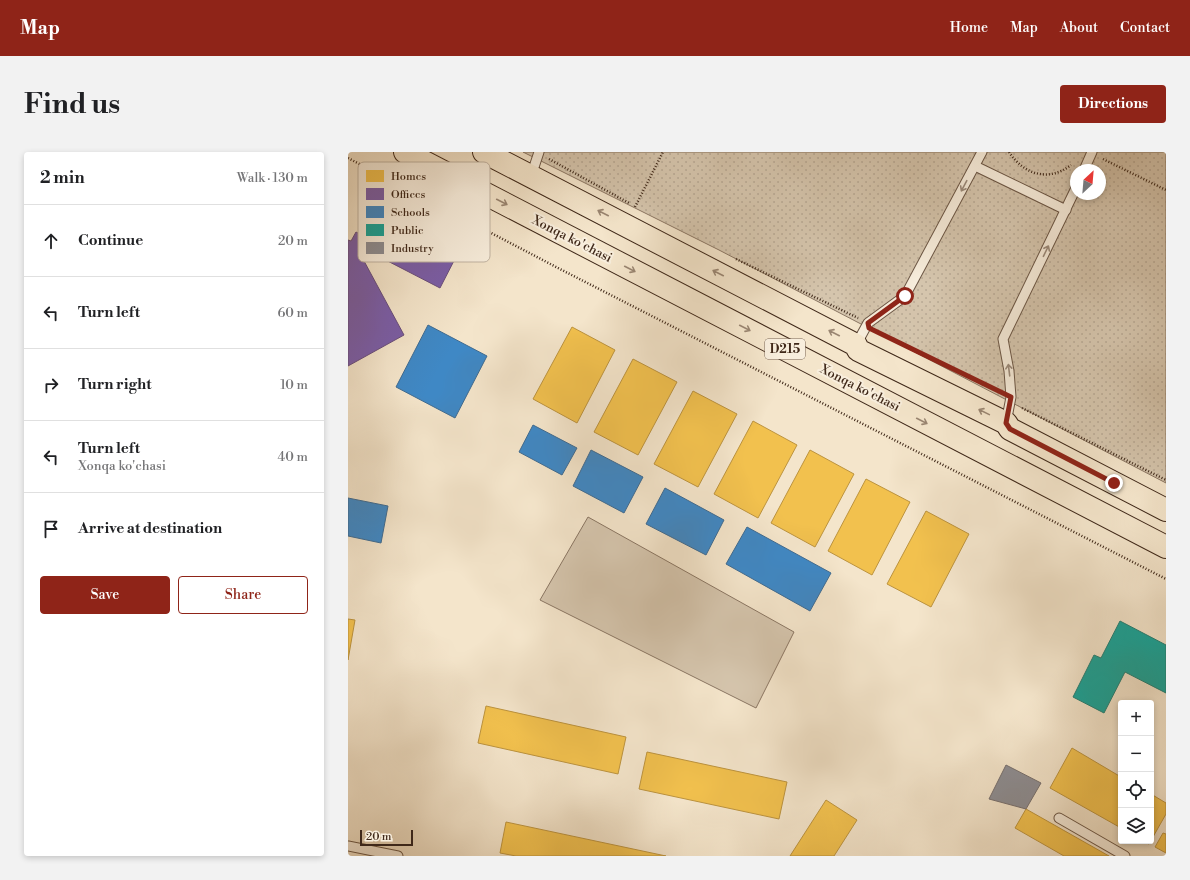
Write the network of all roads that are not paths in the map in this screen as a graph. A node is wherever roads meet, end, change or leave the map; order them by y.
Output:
1 (405, 152) edge
2 (484, 152) edge
3 (982, 152) edge
4 (539, 153) edge
5 (1092, 153) edge
6 (424, 162) edge
7 (1087, 164) edge
8 (975, 166) junction
9 (531, 176) junction
10 (490, 196) edge
11 (1071, 200) edge
12 (1066, 210) junction
13 (856, 345) junction
14 (1006, 423) junction
15 (1114, 483) junction
16 (1166, 510) edge
17 (1102, 514) junction
18 (1166, 546) edge
19 (1059, 818) dead end
20 (348, 846) edge
21 (398, 856) edge
22 (1125, 856) edge

1 -> 6 main road, Xonqa ko'chasi / D215
2 - 9 main road, D215
3 - 8 lane
4 - 9 lane
5 - 7 lane
8 - 12 lane
8 -> 13 lane
13 -> 9 main road, D215
10 -> 17 main road, Xonqa ko'chasi / D215
11 - 12 lane
14 -> 12 lane
14 -> 13 main road, D215
14 - 15 main road, D215
15 - 16 main road, D215
15 - 17 main road
17 - 18 main road, Xonqa ko'chasi / D215
19 - 22 lane
20 - 21 lane

